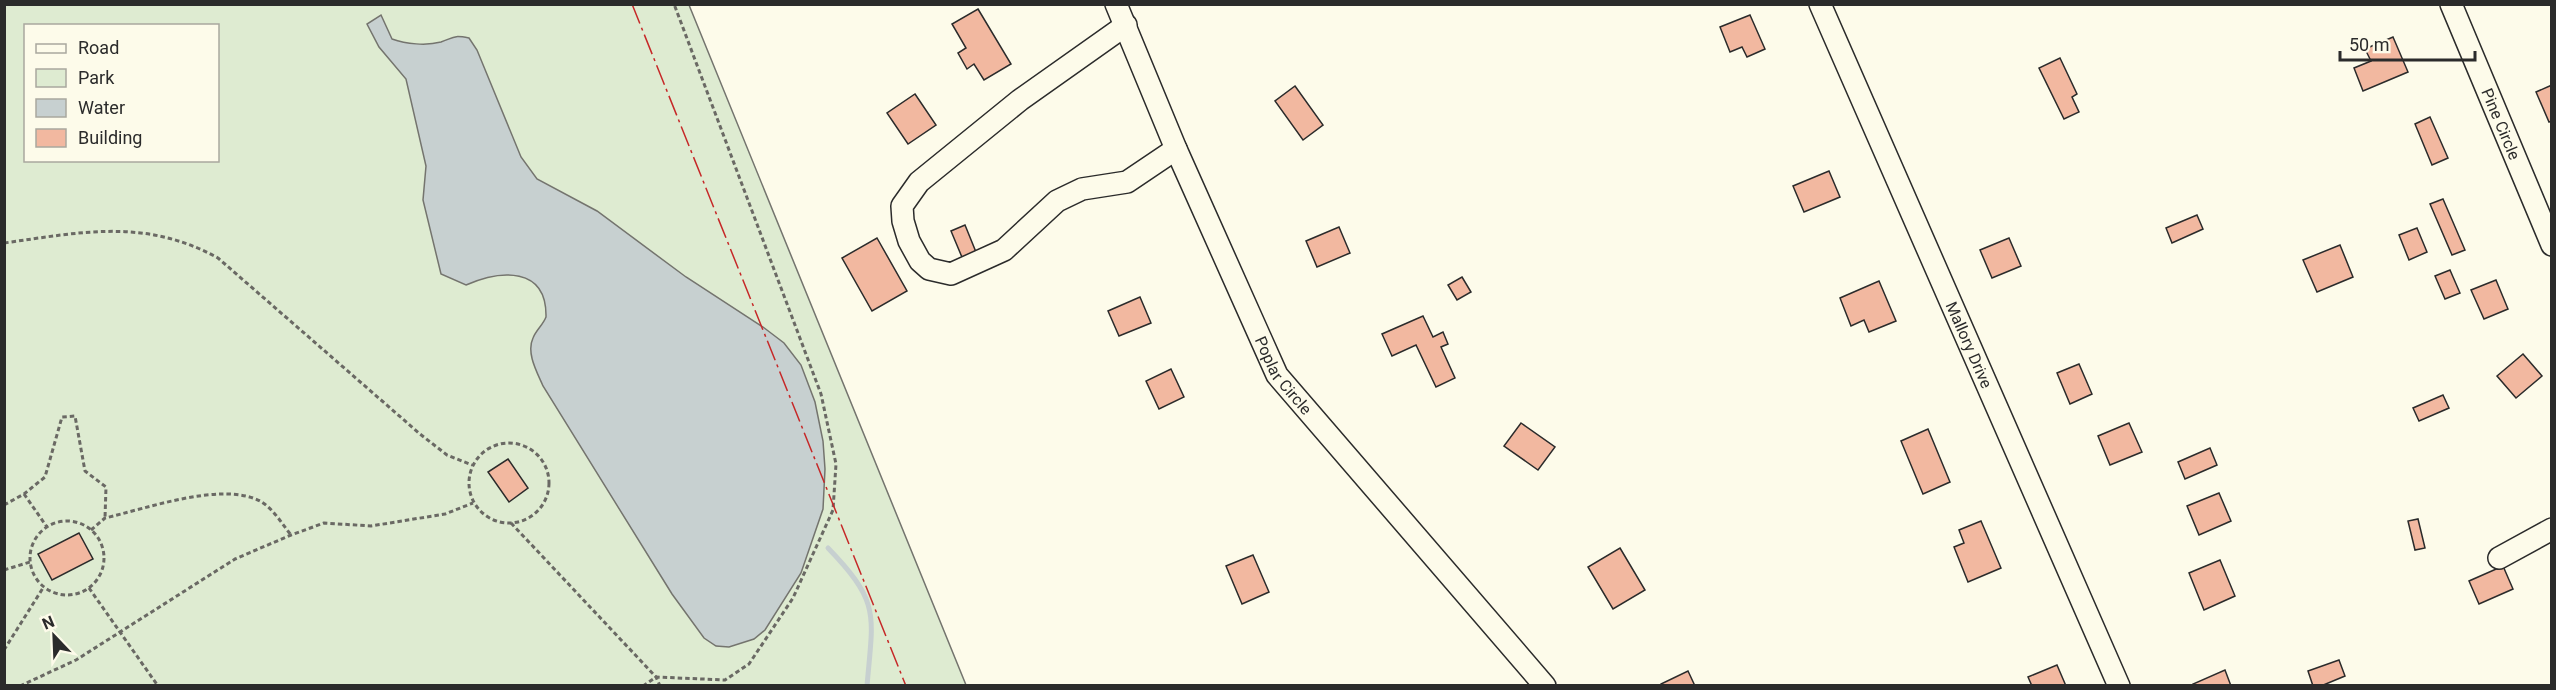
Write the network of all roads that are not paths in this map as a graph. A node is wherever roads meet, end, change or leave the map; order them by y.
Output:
1 (1116, 4) edge
2 (1820, 4) edge
3 (2451, 4) edge
4 (1126, 25) junction
5 (1176, 149) junction
6 (2552, 245) edge
7 (2552, 529) edge
8 (2499, 558) dead end
9 (1545, 686) edge
10 (2119, 686) edge

1 - 4 street, Poplar Circle
2 - 10 street, Mallory Drive
3 - 6 street, Pine Circle
4 - 5 street, Poplar Circle
4 - 5 street
5 - 9 street, Poplar Circle
7 - 8 street

